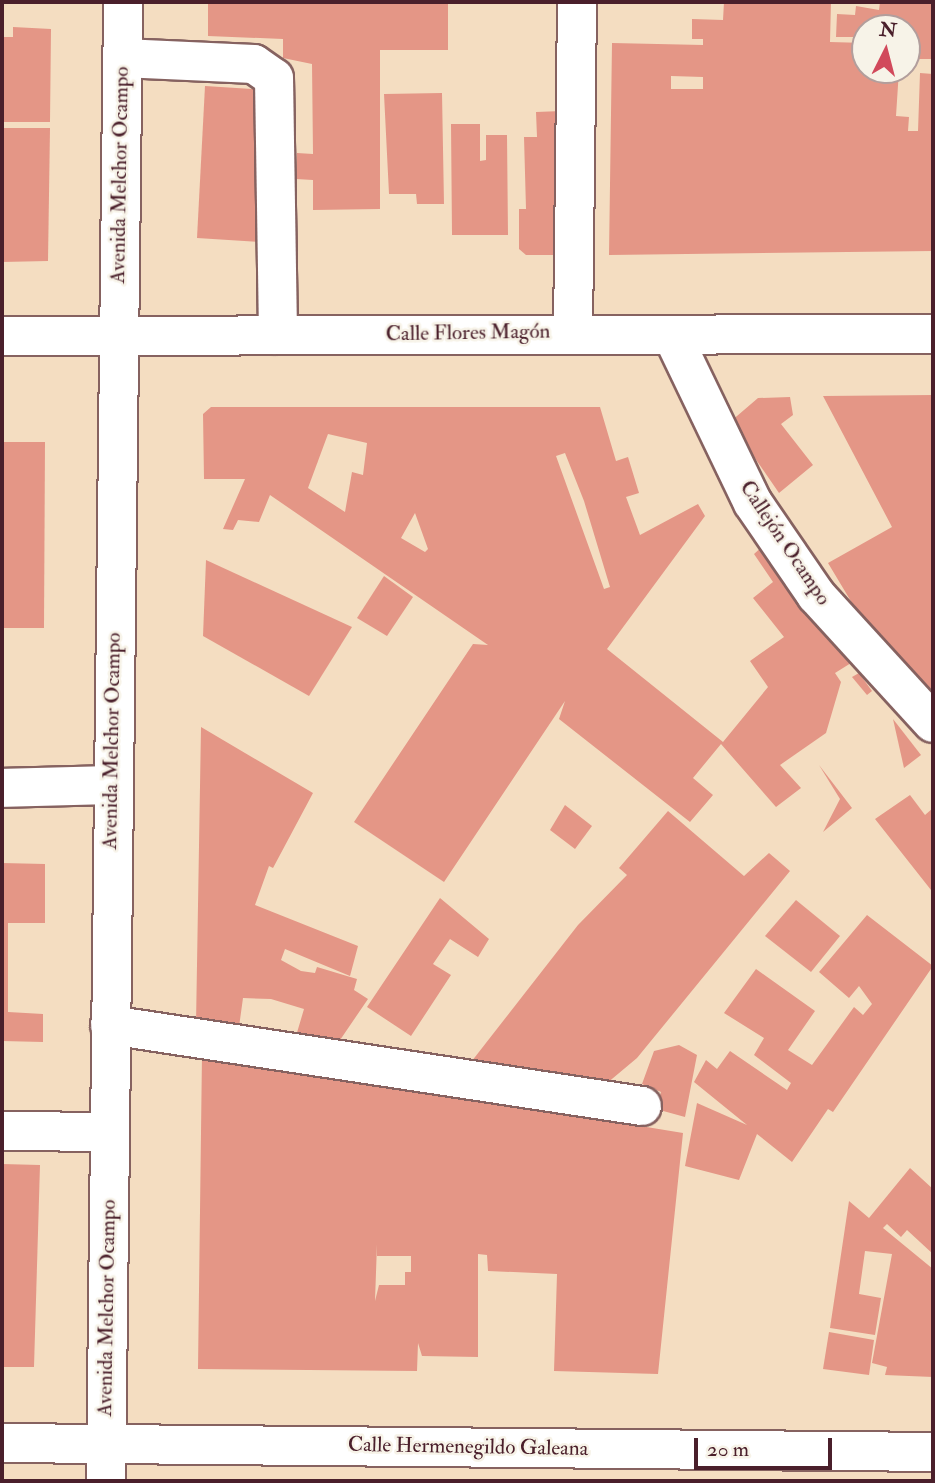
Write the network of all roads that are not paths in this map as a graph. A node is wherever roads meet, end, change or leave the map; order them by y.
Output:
1 (123, 2) edge
2 (577, 2) edge
3 (122, 58) junction
4 (573, 331) junction
5 (933, 334) edge
6 (278, 335) junction
7 (2, 336) edge
8 (117, 337) junction
9 (673, 337) junction
10 (933, 723) edge
11 (111, 785) junction
12 (2, 788) edge
13 (110, 1025) junction
14 (642, 1106) dead end
15 (2, 1131) edge
16 (109, 1132) junction
17 (2, 1443) edge
18 (105, 1443) junction
19 (933, 1452) edge
20 (645, 1465) edge
21 (106, 1481) edge

1 - 3 street, Avenida Melchor Ocampo
2 - 4 street
3 - 6 street
3 - 8 street, Avenida Melchor Ocampo
4 - 6 street, Calle Flores Magón
4 - 9 street, Calle Flores Magón
5 - 9 street, Calle Flores Magón
6 - 8 street, Calle Flores Magón
7 - 8 street, Calle Flores Magón
8 - 11 street, Avenida Melchor Ocampo
9 - 10 street, Callejón Ocampo
11 - 12 street
11 - 13 street, Avenida Melchor Ocampo
13 - 14 street
13 - 16 street, Avenida Melchor Ocampo
15 - 16 street
16 - 18 street, Avenida Melchor Ocampo
17 - 18 street, Calle Hermenegildo Galeana
18 - 20 street, Calle Hermenegildo Galeana
18 - 21 street, Avenida Melchor Ocampo
19 - 20 street, Calle Hermenegildo Galeana

